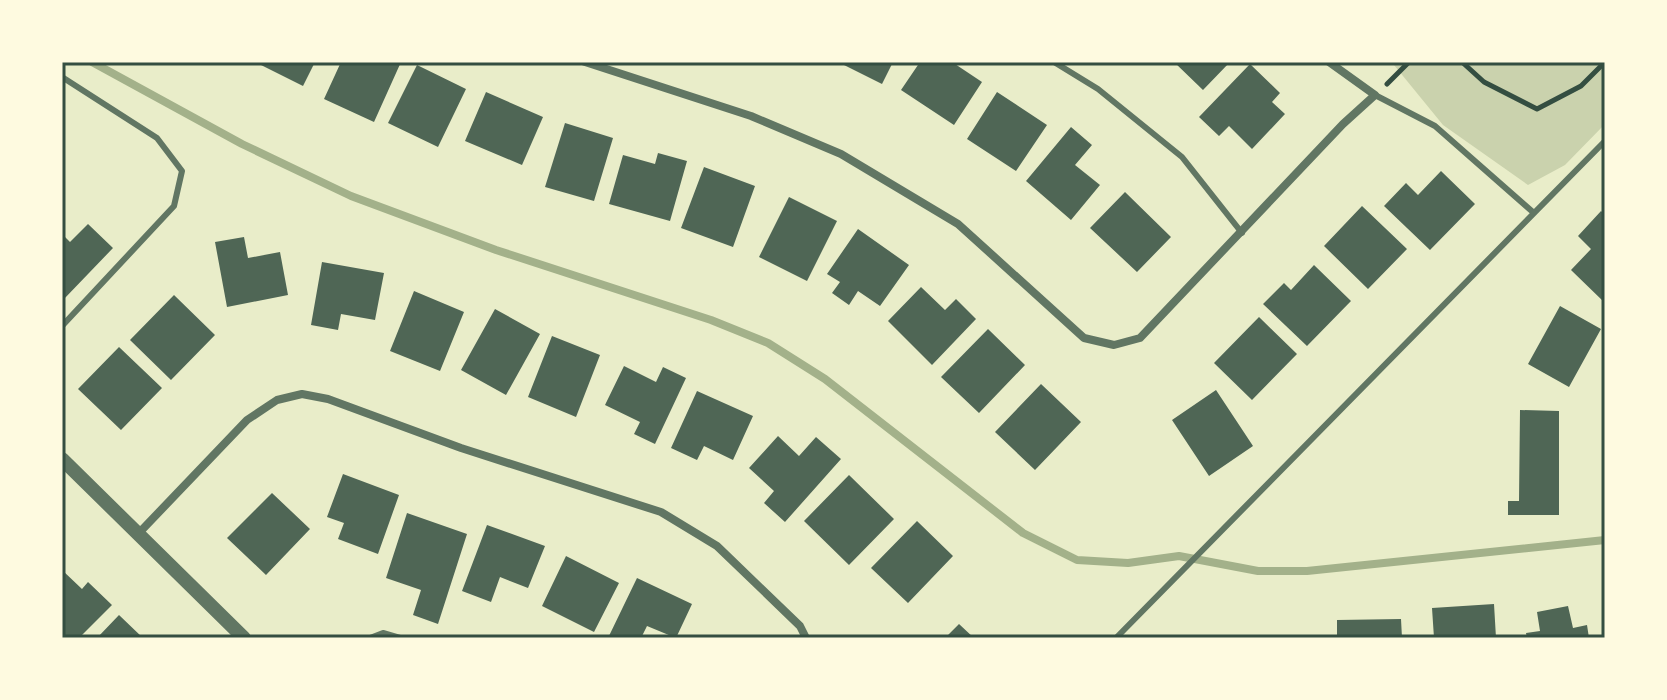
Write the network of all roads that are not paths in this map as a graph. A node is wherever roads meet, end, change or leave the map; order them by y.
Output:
1 (585, 62) edge
2 (1054, 62) edge
3 (1329, 62) edge
4 (62, 77) edge
5 (1375, 95) junction
6 (1605, 141) edge
7 (1534, 213) junction
8 (1242, 233) junction
9 (62, 326) edge
10 (62, 459) edge
11 (138, 534) junction
12 (244, 638) edge
13 (370, 638) edge
14 (400, 638) edge
15 (806, 638) edge
16 (1116, 638) edge

1 - 8 street
2 - 8 lane
3 - 5 street
4 - 9 lane
5 - 7 lane
5 - 8 street
6 - 7 lane
7 - 16 lane
10 - 11 street
11 - 12 street
11 - 15 street
13 - 14 lane

